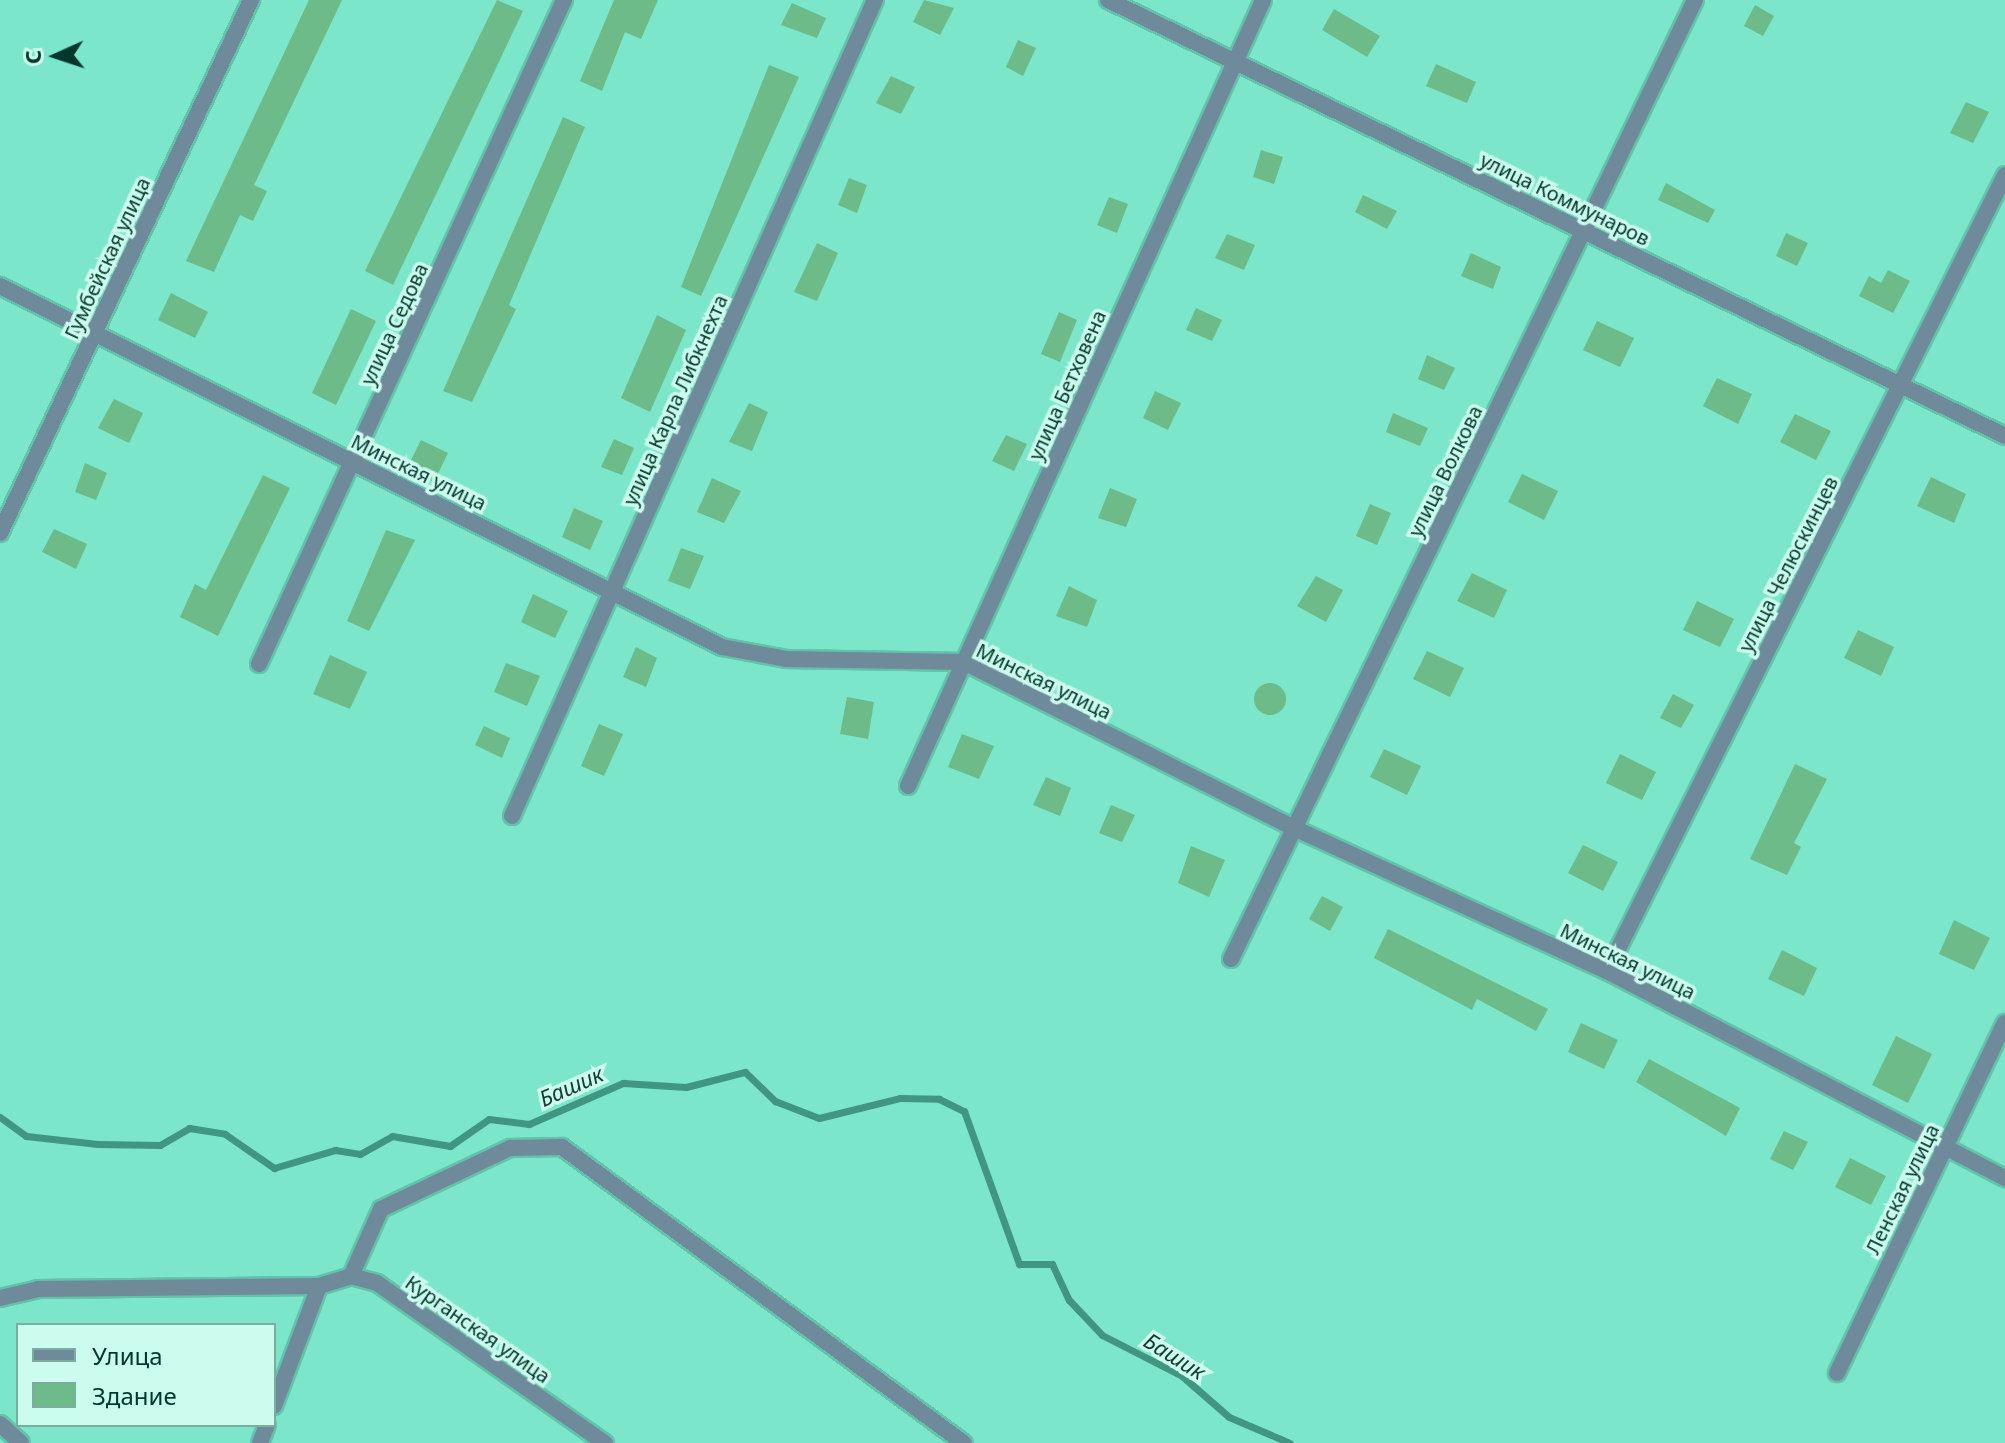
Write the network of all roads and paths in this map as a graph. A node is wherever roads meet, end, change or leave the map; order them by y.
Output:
1 (251, 0) edge
2 (564, 0) edge
3 (875, 0) edge
4 (1108, 0) edge
5 (1263, 0) edge
6 (1695, 0) edge
7 (1235, 62) junction
8 (2005, 175) edge
9 (1584, 230) junction
10 (0, 286) edge
11 (93, 335) junction
12 (1901, 384) junction
13 (2005, 436) edge
14 (352, 462) junction
15 (0, 533) edge
16 (613, 588) junction
17 (964, 662) junction
18 (259, 664) dead end
19 (908, 786) dead end
20 (512, 816) dead end
21 (1294, 828) junction
22 (1231, 959) dead end
23 (1607, 971) junction
24 (2005, 1023) edge
25 (1944, 1147) junction
26 (2005, 1178) edge
27 (351, 1276) junction
28 (319, 1286) junction
29 (0, 1298) edge
30 (1837, 1373) dead end
31 (276, 1401) edge
32 (0, 1424) edge
33 (21, 1443) edge
34 (605, 1443) edge
35 (964, 1443) edge

1 - 11 street, Гумбейская улица
2 - 14 street, улица Седова
3 - 16 street, улица Карла Либкнехта
4 - 7 street, улица Коммунаров
5 - 7 street, улица Бетховена
6 - 9 street, улица Волкова
7 - 9 street, улица Коммунаров
7 - 17 street, улица Бетховена
8 - 12 street, улица Челюскинцев
9 - 12 street, улица Коммунаров
9 - 21 street, улица Волкова
10 - 11 street, Минская улица
11 - 14 street, Минская улица
11 - 15 street, Гумбейская улица
12 - 13 street, улица Коммунаров
12 - 23 street, улица Челюскинцев
14 - 16 street, Минская улица
14 - 18 street, улица Седова
16 - 17 street, Минская улица
16 - 20 street, улица Карла Либкнехта
17 - 19 street, улица Бетховена
17 - 21 street, Минская улица
21 - 22 street, улица Волкова
21 - 23 street, Минская улица
23 - 25 street, Минская улица
24 - 25 street, Ленская улица
25 - 26 street, Минская улица
25 - 30 street, Ленская улица
27 - 28 street
27 - 34 street, Курганская улица
27 - 35 street
28 - 29 street
28 - 31 street
32 - 33 street

